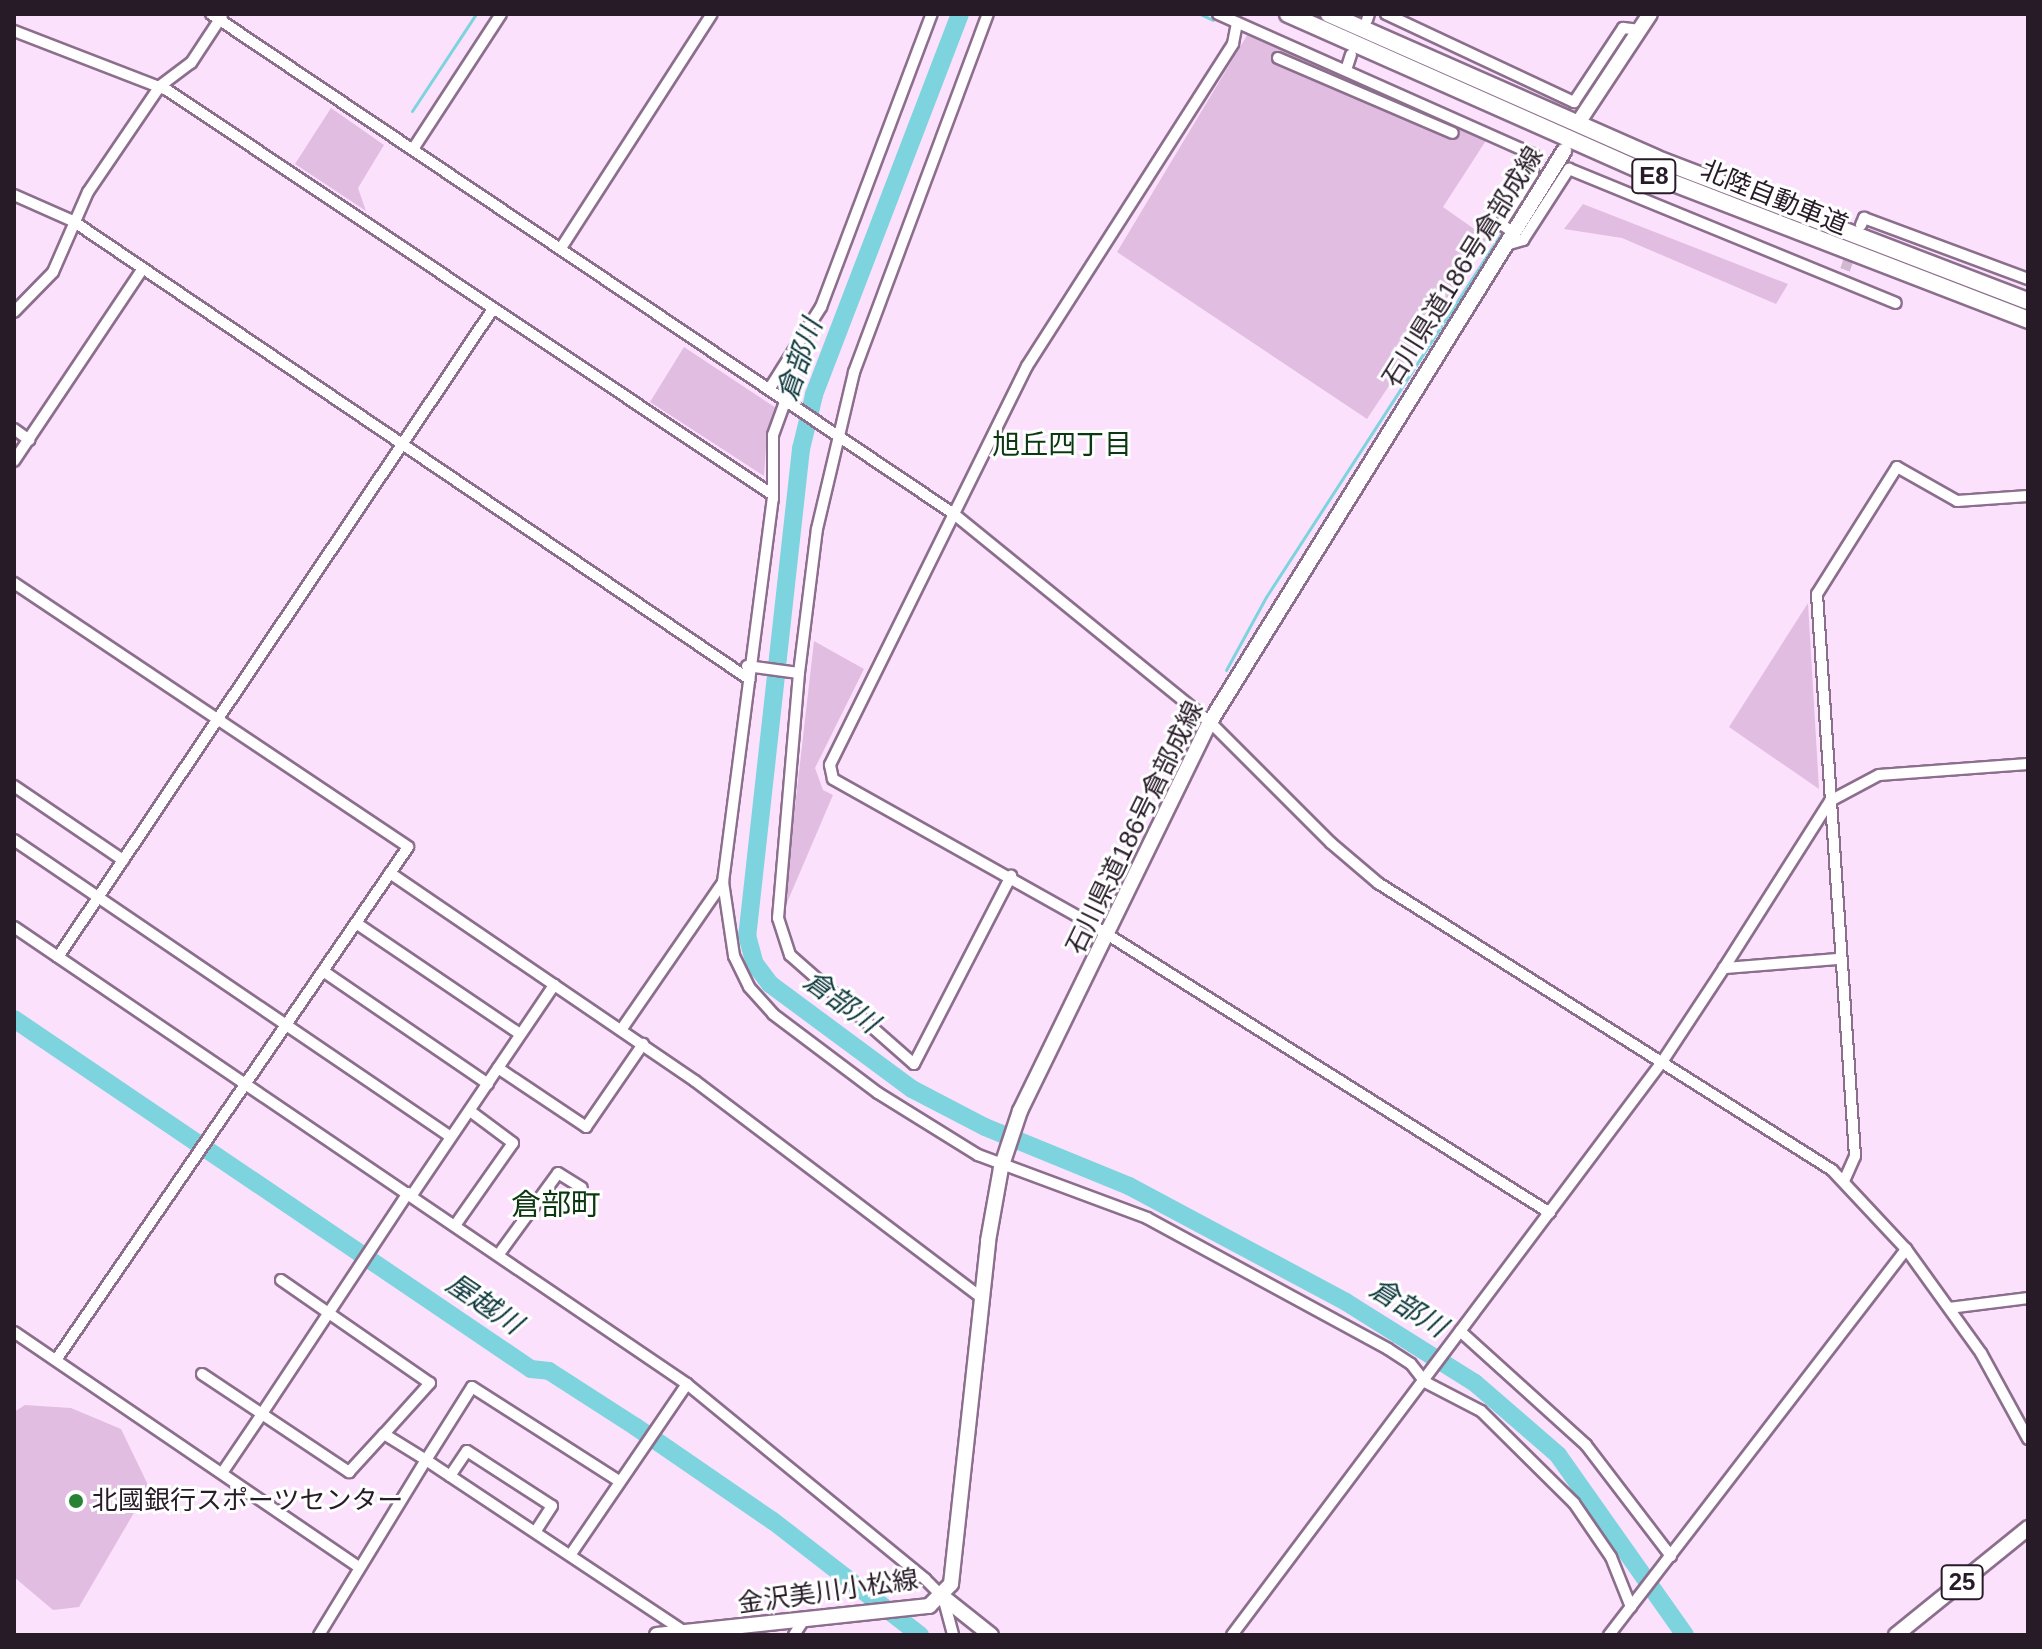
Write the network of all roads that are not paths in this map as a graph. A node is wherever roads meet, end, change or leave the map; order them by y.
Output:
1 (501, 14) edge
2 (712, 14) edge
3 (932, 14) edge
4 (988, 14) edge
5 (1218, 14) edge
6 (1288, 14) edge
7 (1329, 14) edge
8 (1386, 14) edge
9 (1650, 14) edge
10 (218, 16) edge
11 (1237, 23) junction
12 (1640, 30) junction
13 (14, 31) edge
14 (1351, 55) dead end
15 (1278, 58) dead end
16 (1346, 70) junction
17 (160, 86) junction
18 (1582, 117) dead end
19 (1460, 120) junction
20 (1453, 133) junction
21 (1453, 146) dead end
22 (413, 149) junction
23 (1564, 151) dead end
24 (14, 195) edge
25 (73, 221) junction
26 (1861, 225) dead end
27 (1510, 239) junction
28 (561, 248) junction
29 (141, 271) junction
30 (2028, 279) edge
31 (2028, 301) edge
32 (1896, 303) dead end
33 (493, 309) junction
34 (14, 312) edge
35 (2028, 320) edge
36 (770, 388) junction
37 (790, 402) junction
38 (14, 429) edge
39 (841, 437) junction
40 (29, 440) junction
41 (403, 446) junction
42 (14, 461) edge
43 (770, 493) junction
44 (2028, 496) edge
45 (954, 514) junction
46 (14, 583) edge
47 (751, 666) junction
48 (796, 673) junction
49 (749, 679) junction
50 (219, 718) junction
51 (1210, 722) junction
52 (2028, 764) edge
53 (14, 786) edge
54 (1830, 801) junction
55 (14, 840) edge
56 (123, 860) junction
57 (390, 873) junction
58 (1011, 876) junction
59 (723, 882) junction
60 (98, 898) junction
61 (356, 923) junction
62 (14, 927) edge
63 (1109, 935) junction
64 (58, 957) junction
65 (1839, 959) junction
66 (1724, 968) junction
67 (323, 971) junction
68 (554, 985) junction
69 (286, 1024) junction
70 (621, 1030) junction
71 (520, 1034) junction
72 (643, 1044) junction
73 (1662, 1062) junction
74 (498, 1068) junction
75 (245, 1083) junction
76 (488, 1084) junction
77 (470, 1111) junction
78 (451, 1137) junction
79 (1002, 1165) junction
80 (1844, 1181) junction
81 (582, 1188) dead end
82 (410, 1194) junction
83 (1550, 1213) junction
84 (456, 1224) junction
85 (1906, 1249) junction
86 (499, 1254) junction
87 (281, 1280) dead end
88 (2028, 1298) edge
89 (984, 1299) junction
90 (1949, 1308) junction
91 (330, 1313) junction
92 (14, 1332) edge
93 (1458, 1333) junction
94 (56, 1360) junction
95 (202, 1374) dead end
96 (1427, 1378) junction
97 (687, 1384) junction
98 (262, 1414) junction
99 (2024, 1420) edge
100 (384, 1434) junction
101 (2028, 1439) edge
102 (426, 1460) junction
103 (222, 1473) junction
104 (450, 1476) junction
105 (619, 1481) junction
106 (2028, 1528) edge
107 (536, 1531) junction
108 (571, 1554) junction
109 (1667, 1561) junction
110 (359, 1567) junction
111 (943, 1597) junction
112 (1632, 1605) junction
113 (803, 1621) junction
114 (685, 1632) junction
115 (708, 1633) edge
116 (319, 1635) edge
117 (657, 1635) edge
118 (794, 1635) edge
119 (953, 1635) edge
120 (991, 1635) edge
121 (1232, 1635) edge
122 (1609, 1635) edge
123 (1896, 1635) edge

1 - 22 street
2 - 28 street
3 - 36 street
4 - 39 street
5 - 11 street
6 - 35 highway, 北陸自動車道 / E8
7 - 31 highway, 北陸自動車道 / E8
8 - 12 street
9 - 12 main road
10 - 17 street
10 - 22 street
11 - 16 street
11 - 45 street
12 - 18 main road
13 - 17 street
14 - 16 street
15 - 20 street
16 - 19 street
17 - 25 street
17 - 33 street
19 - 20 street
19 - 27 street
20 - 21 street
22 - 28 street
23 - 27 main road, 石川県道186号倉部成線
24 - 25 street
25 - 29 street
25 - 34 street
26 - 30 street
27 - 32 street
27 - 51 main road, 石川県道186号倉部成線
28 - 36 street
29 - 40 street
29 - 41 street
33 - 41 street
33 - 43 street
36 - 37 street
37 - 39 street
37 - 43 street
38 - 40 street
39 - 45 street
39 - 48 street
40 - 42 street
41 - 49 street
41 - 50 street
43 - 47 street
44 - 54 street
45 - 51 street
45 - 58 street
46 - 50 street
47 - 48 street
47 - 49 street
48 - 58 street
49 - 59 street
50 - 56 street
50 - 57 street
51 - 63 main road, 石川県道186号倉部成線
51 - 73 street
52 - 54 street
53 - 56 street
54 - 65 street
54 - 66 street
55 - 60 street
56 - 60 street
57 - 61 street
57 - 68 street
58 - 63 street
59 - 70 street
59 - 79 street
60 - 64 street
60 - 69 street
61 - 67 street
61 - 71 street
62 - 64 street
63 - 79 main road, 石川県道186号倉部成線
63 - 83 street
64 - 75 street
65 - 66 street
65 - 80 street
66 - 73 street
67 - 69 street
67 - 76 street
68 - 70 street
68 - 71 street
69 - 75 street
69 - 78 street
70 - 72 street
71 - 74 street
72 - 74 street
72 - 89 street
73 - 80 street
73 - 83 street
74 - 76 street
75 - 82 street
75 - 94 street
76 - 77 street
77 - 78 street
77 - 84 street
78 - 82 street
79 - 89 main road, 石川県道186号倉部成線
79 - 96 street
80 - 85 street
81 - 86 street
82 - 84 street
82 - 91 street
83 - 93 street
84 - 86 street
85 - 90 street
85 - 109 street
86 - 97 street
87 - 91 street
88 - 90 street
89 - 111 main road, 石川県道186号倉部成線
90 - 99 street
91 - 98 street
91 - 100 street
92 - 94 street
93 - 96 street
93 - 109 street
94 - 103 street
95 - 98 street
96 - 112 street
96 - 121 street
97 - 105 street
97 - 111 street
98 - 100 street
98 - 103 street
99 - 101 street
100 - 102 street
102 - 104 street
102 - 105 street
102 - 110 street
103 - 110 street
104 - 107 street
104 - 107 street
105 - 108 street
106 - 123 main road, 25
107 - 108 street
108 - 114 street
109 - 112 street
110 - 116 street
111 - 113 main road, 金沢美川小松線
111 - 119 street
111 - 120 main road, 金沢美川小松線
112 - 122 street
113 - 115 main road, 金沢美川小松線
113 - 118 street
114 - 115 main road, 金沢美川小松線
114 - 117 main road, 金沢美川小松線

